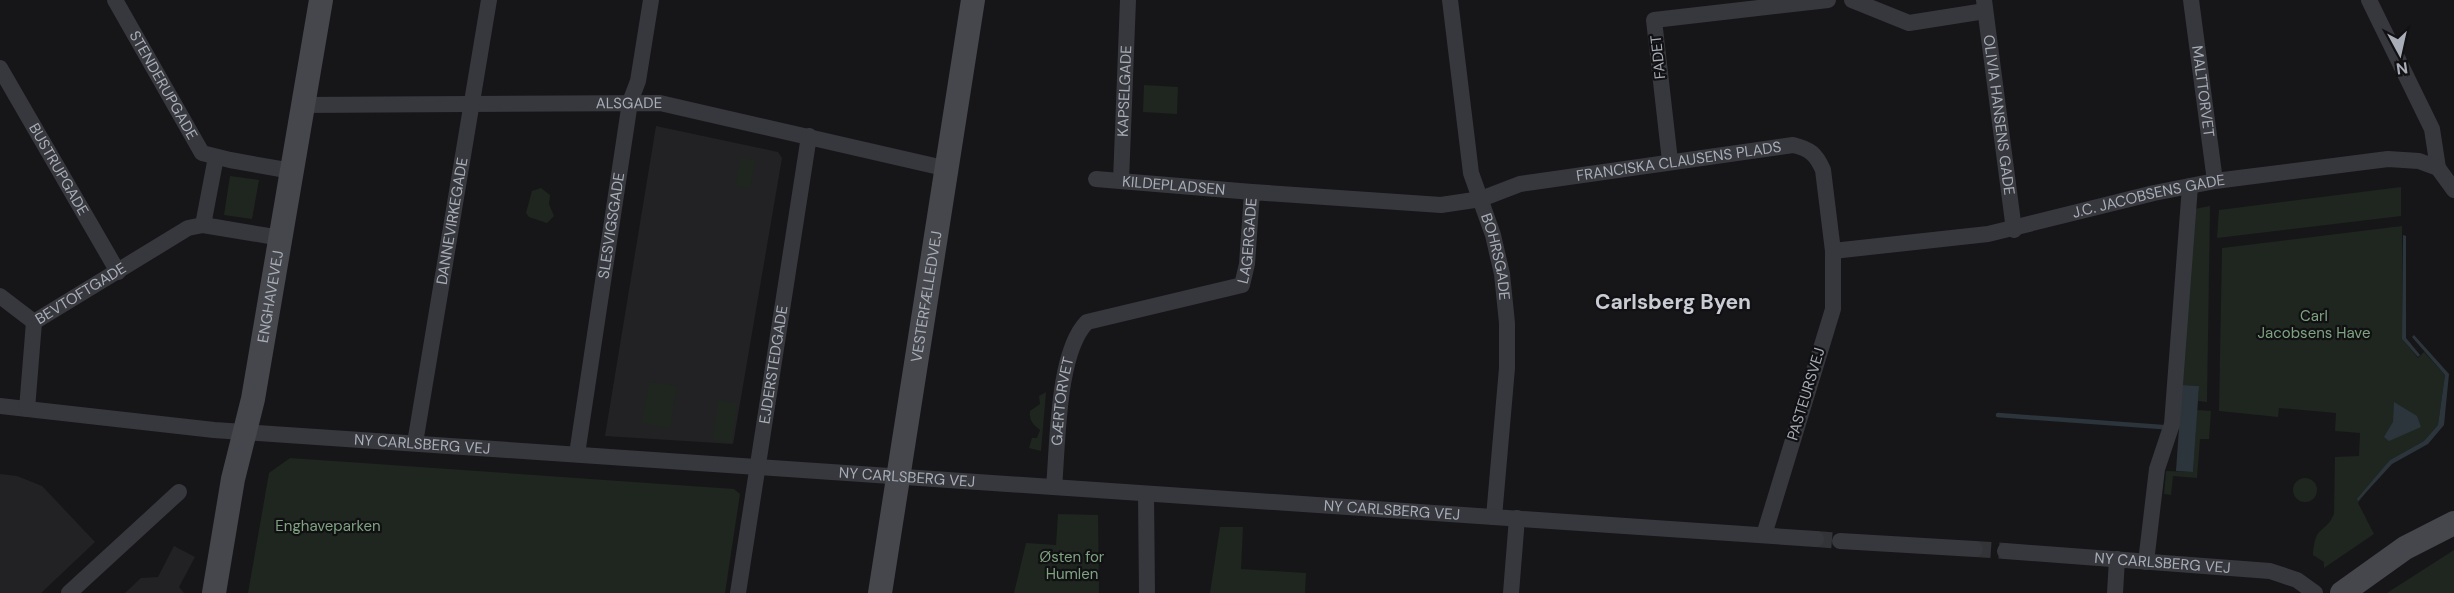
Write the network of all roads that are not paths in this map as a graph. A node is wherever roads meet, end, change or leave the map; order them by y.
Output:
1 (115, 0) edge
2 (321, 0) edge
3 (489, 0) edge
4 (651, 0) edge
5 (973, 0) edge
6 (1128, 0) edge
7 (1450, 0) edge
8 (1828, 0) edge
9 (1852, 0) edge
10 (2191, 0) edge
11 (2369, 0) edge
12 (1984, 5) edge
13 (0, 68) edge
14 (630, 102) junction
15 (302, 105) junction
16 (471, 105) junction
17 (809, 136) junction
18 (216, 157) junction
19 (1670, 161) junction
20 (2438, 168) junction
21 (948, 169) junction
22 (292, 171) junction
23 (1096, 179) dead end
24 (1121, 181) junction
25 (2215, 181) junction
26 (2190, 186) junction
27 (2454, 190) edge
28 (1252, 192) junction
29 (1481, 198) junction
30 (1441, 205) joint
31 (203, 225) junction
32 (2014, 230) junction
33 (281, 238) junction
34 (1833, 251) junction
35 (118, 272) junction
36 (0, 296) edge
37 (34, 322) junction
38 (1087, 322) joint
39 (0, 406) edge
40 (27, 409) junction
41 (244, 432) junction
42 (416, 443) junction
43 (577, 454) junction
44 (759, 467) junction
45 (898, 477) junction
46 (1054, 487) junction
47 (179, 492) dead end
48 (1146, 494) junction
49 (1494, 517) junction
50 (1517, 518) junction
51 (2454, 523) edge
52 (1764, 535) junction
53 (1816, 539) tunnel mouth
54 (1840, 541) tunnel mouth
55 (1975, 549) tunnel mouth
56 (2005, 551) tunnel mouth
57 (2117, 559) junction
58 (2146, 562) junction
59 (69, 593) edge
60 (214, 593) edge
61 (738, 593) edge
62 (880, 593) edge
63 (1147, 593) edge
64 (1511, 593) edge
65 (2115, 593) edge
66 (2315, 593) edge
67 (2342, 593) edge

1 - 18 street, STENDERUPGADE
2 - 15 street, ENGHAVEVEJ
3 - 16 street, DANNEVIRKEGADE
4 - 14 street, SLESVIGSGADE
5 - 21 street, VESTERFÆLLEDVEJ
6 - 24 street, KAPSELGADE
7 - 29 street, BOHRSGADE
8 - 19 street, FADET
9 - 12 street
10 - 25 street, MALTTORVET
11 - 20 street
12 - 32 street, OLIVIA HANSENS GADE
13 - 35 street, BUSTRUPGADE
14 - 16 street, ALSGADE
14 - 17 street, ALSGADE
14 - 43 street, SLESVIGSGADE
15 - 16 street, ALSGADE
15 - 22 street, ENGHAVEVEJ
16 - 42 street, DANNEVIRKEGADE
17 - 21 street, ALSGADE
17 - 44 street, EJDERSTEDGADE
18 - 22 street, STENDERUPGADE
18 - 31 street
19 - 29 street, FRANCISKA CLAUSENS PLADS
19 - 34 street, FRANCISKA CLAUSENS PLADS
20 - 25 street, J.C. JACOBSENS GADE
20 - 27 street
21 - 45 street, VESTERFÆLLEDVEJ
22 - 33 street, ENGHAVEVEJ
23 - 24 street, KILDEPLADSEN
24 - 28 street, KILDEPLADSEN
25 - 26 street, J.C. JACOBSENS GADE
26 - 32 street, J.C. JACOBSENS GADE
26 - 58 street
28 - 30 street, LAGERGADE
28 - 38 street, LAGERGADE
29 - 30 street, FRANCISKA CLAUSENS PLADS
29 - 49 street, BOHRSGADE
31 - 33 street
31 - 35 street, BEVTOFTGADE
32 - 34 street, J.C. JACOBSENS GADE
33 - 41 street, ENGHAVEVEJ
34 - 52 street, PASTEURSVEJ
35 - 37 street, BEVTOFTGADE
36 - 37 street
37 - 40 street, BEVTOFTGADE
38 - 46 street, GÆRTORVET
39 - 40 street, NY CARLSBERG VEJ
40 - 41 street, NY CARLSBERG VEJ
41 - 42 street, NY CARLSBERG VEJ
41 - 60 street, ENGHAVEVEJ
42 - 43 street, NY CARLSBERG VEJ
43 - 44 street, NY CARLSBERG VEJ
44 - 45 street, NY CARLSBERG VEJ
44 - 61 street, EJDERSTEDGADE
45 - 46 street, NY CARLSBERG VEJ
45 - 62 street, VESTERFÆLLEDVEJ
46 - 48 street, NY CARLSBERG VEJ
47 - 59 street
48 - 49 street, NY CARLSBERG VEJ
48 - 63 street
49 - 50 street, NY CARLSBERG VEJ
50 - 52 street, NY CARLSBERG VEJ
50 - 64 street
51 - 67 street
52 - 53 street, NY CARLSBERG VEJ
54 - 55 street
56 - 57 street, NY CARLSBERG VEJ
57 - 58 street, NY CARLSBERG VEJ
57 - 65 street
58 - 66 street, NY CARLSBERG VEJ

